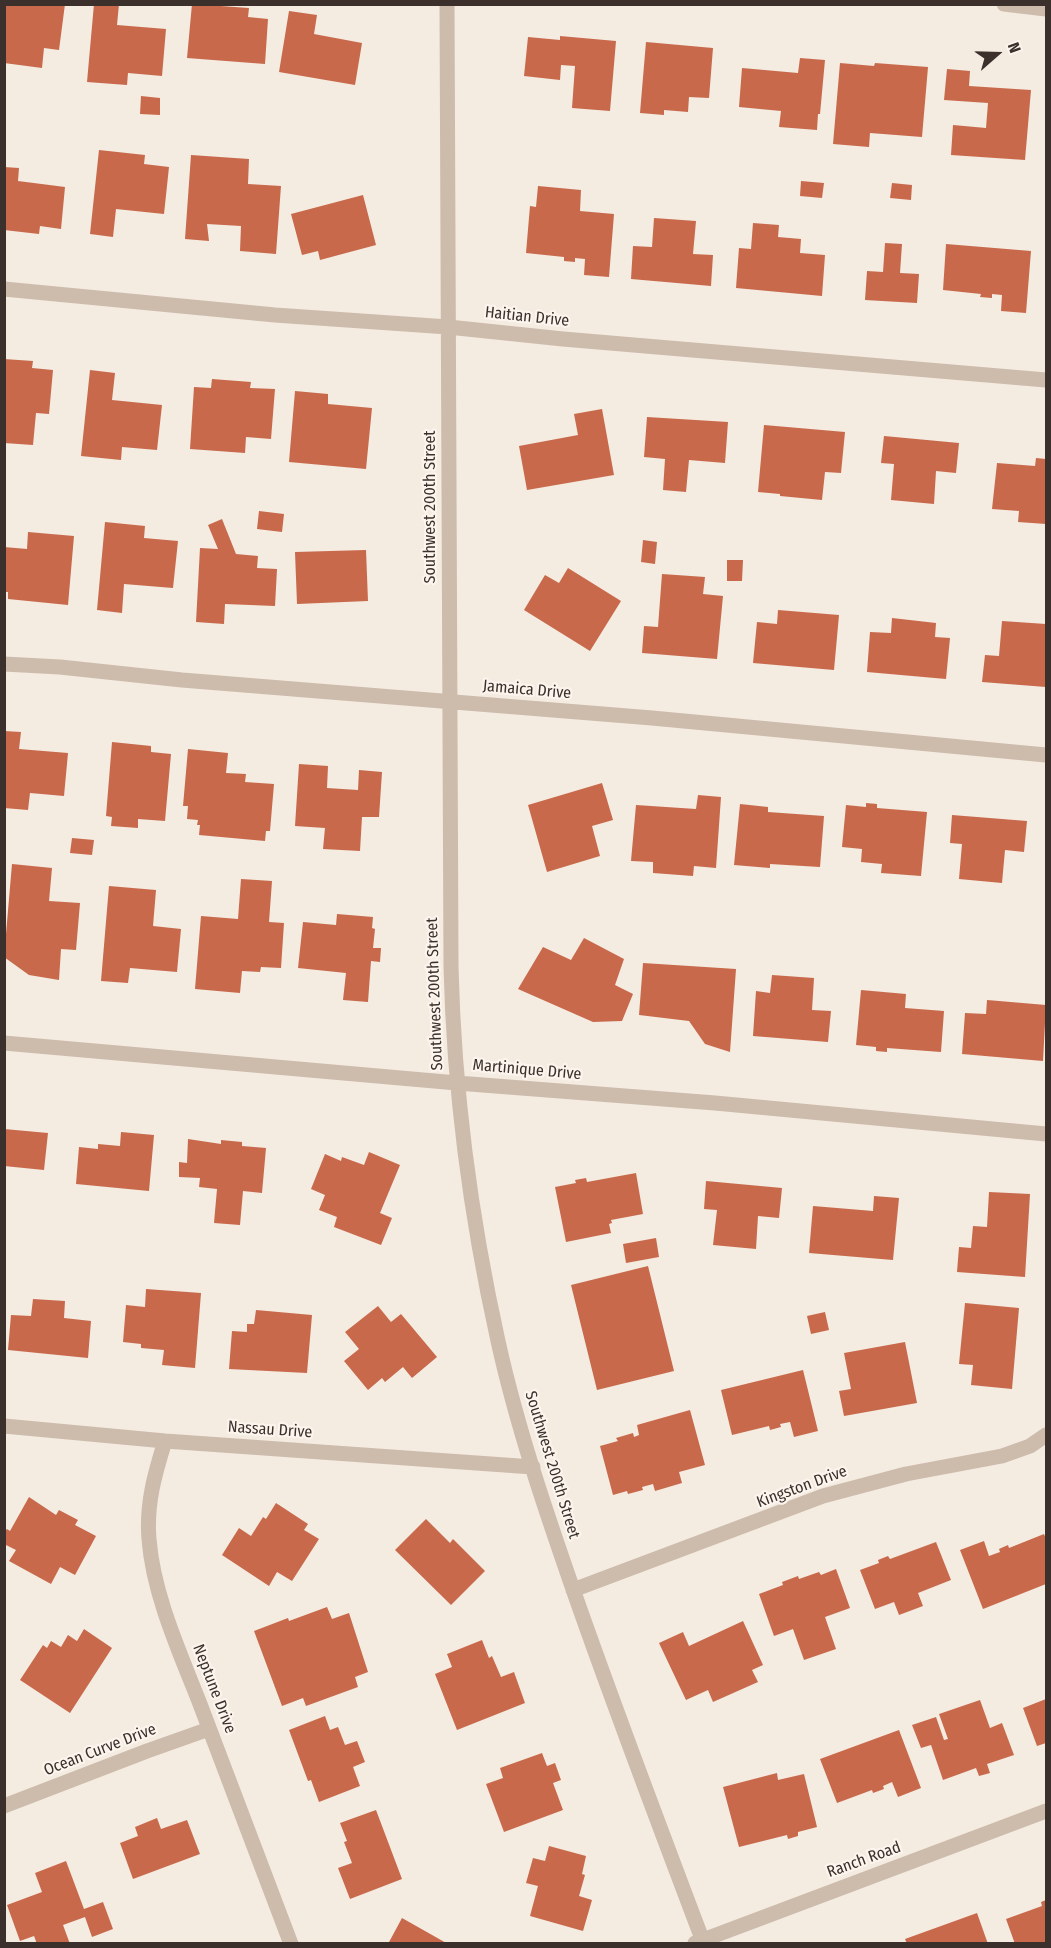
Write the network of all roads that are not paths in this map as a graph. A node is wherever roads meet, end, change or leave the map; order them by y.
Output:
1 (447, 4) edge
2 (1004, 4) edge
3 (1047, 9) edge
4 (4, 289) edge
5 (448, 327) junction
6 (1047, 380) edge
7 (4, 664) edge
8 (448, 702) junction
9 (1047, 755) edge
10 (4, 1043) edge
11 (457, 1083) junction
12 (1047, 1134) edge
13 (4, 1426) edge
14 (1047, 1435) edge
15 (165, 1441) junction
16 (533, 1467) junction
17 (573, 1590) junction
18 (209, 1729) junction
19 (4, 1806) edge
20 (1047, 1811) edge
21 (700, 1942) edge
22 (291, 1944) edge

1 - 5 street, Southwest 200th Street
2 - 3 street
4 - 5 street, Haitian Drive
5 - 6 street, Haitian Drive
5 - 8 street, Southwest 200th Street
7 - 8 street, Jamaica Drive
8 - 9 street, Jamaica Drive
8 - 11 street, Southwest 200th Street
10 - 11 street, Martinique Drive
11 - 12 street, Martinique Drive
11 - 16 street, Southwest 200th Street
13 - 15 street, Nassau Drive
14 - 17 street, Kingston Drive
15 - 16 street, Nassau Drive
15 - 18 street, Neptune Drive
16 - 17 street, Southwest 200th Street
17 - 21 street, Southwest 200th Street
18 - 19 street, Ocean Curve Drive
18 - 22 street, Neptune Drive
20 - 21 street, Ranch Road

